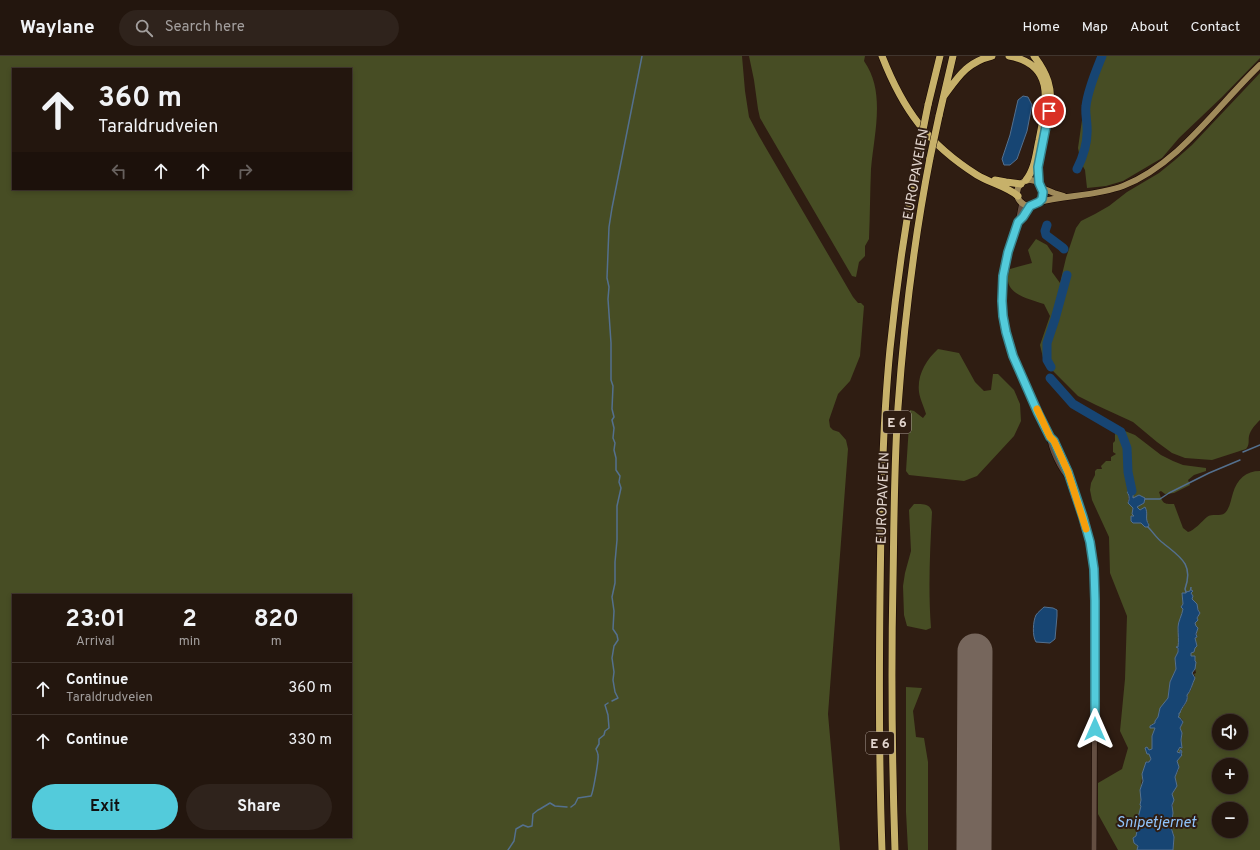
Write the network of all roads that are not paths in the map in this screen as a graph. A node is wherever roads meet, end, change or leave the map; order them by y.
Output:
1 (884, 56) edge
2 (940, 56) edge
3 (953, 56) edge
4 (992, 56) edge
5 (1009, 56) edge
6 (1034, 56) edge
7 (1260, 65) edge
8 (944, 96) junction
9 (1024, 182) junction
10 (1041, 185) junction
11 (1068, 197) junction
12 (1020, 199) junction
13 (1039, 202) junction
14 (1030, 206) junction
15 (1018, 222) junction
16 (882, 850) edge
17 (895, 850) edge
18 (1094, 850) edge

1 - 9 highway
1 - 12 highway
2 - 16 highway, EUROPAVEIEN / E 6, bridge
3 - 8 highway, EUROPAVEIEN / E 6
4 - 8 highway, E 6
5 - 9 highway
6 - 10 highway
7 - 11 main road
8 - 17 highway, EUROPAVEIEN / E 6, bridge
9 - 10 main road
9 - 12 main road
10 - 11 main road
10 - 13 main road
11 - 13 main road
12 - 14 main road
12 - 15 street
13 - 14 main road
14 - 15 street
15 - 18 street

